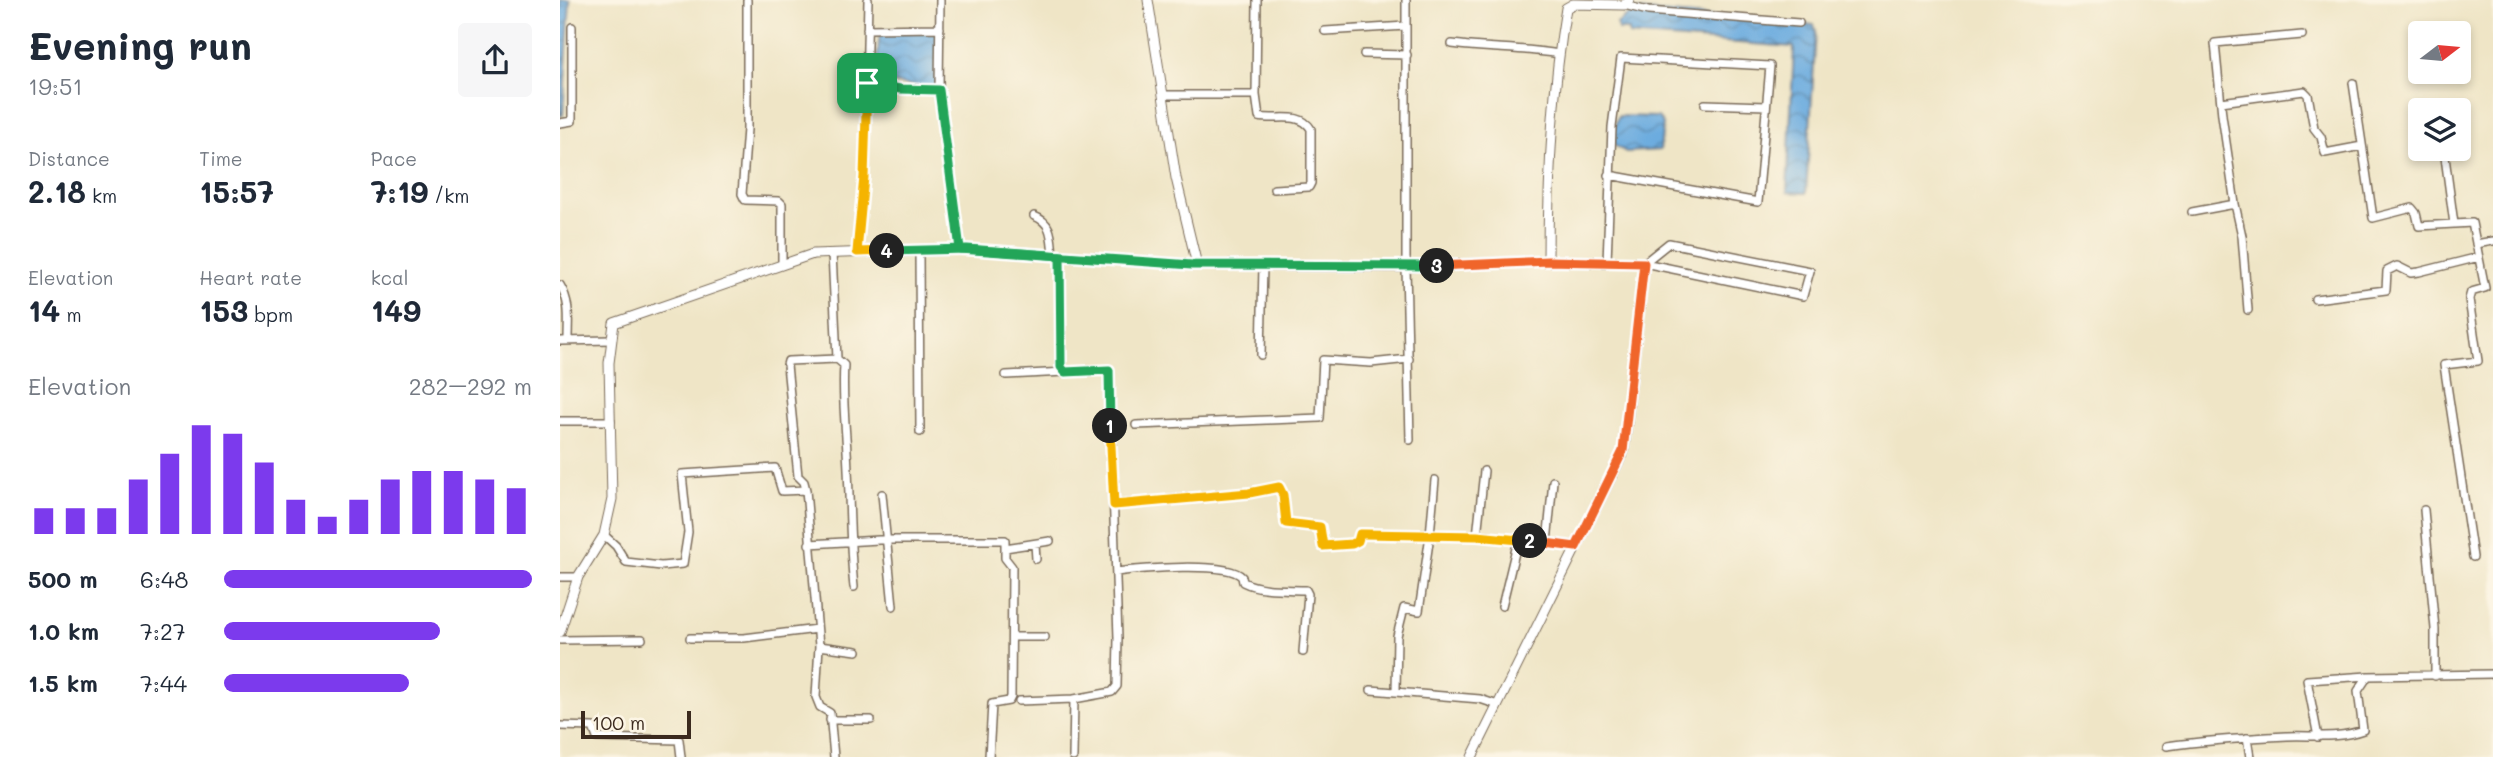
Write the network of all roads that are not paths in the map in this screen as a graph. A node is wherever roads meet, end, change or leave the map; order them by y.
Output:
1 (747, 0) edge
2 (868, 0) edge
3 (940, 0) edge
4 (1148, 0) edge
5 (1257, 0) edge
6 (1406, 0) edge
7 (1627, 3) edge
8 (1799, 23) dead end
9 (1406, 26) junction
10 (572, 27) dead end
11 (940, 28) junction
12 (867, 29) junction
13 (1325, 31) dead end
14 (2302, 35) dead end
15 (1452, 44) dead end
16 (1364, 54) dead end
17 (1559, 54) junction
18 (1407, 55) junction
19 (867, 83) junction
20 (2353, 83) dead end
21 (939, 90) junction
22 (1163, 95) junction
23 (1256, 95) junction
24 (2221, 102) junction
25 (1705, 104) dead end
26 (1766, 106) junction
27 (560, 123) edge
28 (2362, 146) junction
29 (2446, 161) edge
30 (1609, 175) junction
31 (1274, 189) dead end
32 (2235, 204) junction
33 (2192, 212) dead end
34 (1034, 216) dead end
35 (2454, 224) junction
36 (2493, 241) edge
37 (2476, 244) junction
38 (960, 249) junction
39 (919, 250) junction
40 (857, 252) junction
41 (832, 253) junction
42 (1057, 255) junction
43 (2479, 257) junction
44 (1548, 261) junction
45 (1607, 262) junction
46 (1644, 263) junction
47 (782, 265) junction
48 (1198, 265) junction
49 (1263, 266) junction
50 (1406, 267) junction
51 (560, 285) edge
52 (2489, 288) edge
53 (2315, 299) dead end
54 (2248, 310) dead end
55 (564, 340) edge
56 (612, 340) junction
57 (1261, 355) dead end
58 (837, 359) junction
59 (1409, 359) junction
60 (1065, 372) junction
61 (1006, 375) dead end
62 (560, 421) edge
63 (611, 421) junction
64 (1136, 425) dead end
65 (920, 432) dead end
66 (1410, 440) dead end
67 (1484, 471) dead end
68 (1435, 480) dead end
69 (1553, 481) dead end
70 (806, 490) junction
71 (882, 494) dead end
72 (1114, 505) junction
73 (2424, 510) dead end
74 (604, 535) junction
75 (1430, 535) junction
76 (1477, 536) junction
77 (888, 540) junction
78 (1518, 540) junction
79 (849, 541) junction
80 (1050, 541) dead end
81 (1548, 543) junction
82 (809, 544) junction
83 (1035, 544) junction
84 (1576, 547) junction
85 (1005, 548) junction
86 (2473, 557) dead end
87 (1036, 559) dead end
88 (1116, 572) junction
89 (560, 577) edge
90 (578, 577) junction
91 (854, 587) dead end
92 (893, 606) dead end
93 (1502, 606) dead end
94 (817, 629) junction
95 (560, 632) edge
96 (1012, 637) junction
97 (1045, 637) dead end
98 (690, 638) dead end
99 (642, 639) dead end
100 (560, 640) edge
101 (819, 646) junction
102 (858, 651) dead end
103 (1303, 652) dead end
104 (2493, 674) edge
105 (2368, 676) junction
106 (2435, 676) junction
107 (1371, 690) dead end
108 (1396, 691) junction
109 (1074, 699) junction
110 (1019, 701) dead end
111 (1498, 705) junction
112 (830, 720) junction
113 (871, 720) dead end
114 (560, 726) edge
115 (2318, 737) junction
116 (2247, 738) junction
117 (2167, 746) dead end
118 (681, 757) edge
119 (834, 757) edge
120 (989, 757) edge
121 (1073, 757) edge
122 (1472, 757) edge
123 (2249, 757) edge

1 - 47 street
2 - 12 street
3 - 11 street
4 - 22 street
5 - 23 street
6 - 9 street
7 - 8 street
7 - 17 street
9 - 13 street
9 - 18 street
10 - 27 street
11 - 12 street
11 - 21 street
12 - 19 street
14 - 24 street
15 - 17 street
16 - 18 street
17 - 44 street
18 - 50 street
19 - 21 street
19 - 40 street
20 - 28 street
21 - 38 street
22 - 23 street
22 - 48 street
23 - 31 street
24 - 28 street
24 - 32 street
25 - 26 street
26 - 30 street
26 - 30 street
28 - 35 street
29 - 35 street
30 - 45 street
32 - 33 street
32 - 54 street
34 - 42 street
35 - 37 street
36 - 37 street
37 - 43 street
38 - 39 street
38 - 42 street
39 - 40 street
39 - 65 street
40 - 41 street
41 - 47 street
41 - 58 street
42 - 48 street
42 - 60 street
43 - 52 street
43 - 53 street
44 - 45 street
44 - 50 street
45 - 46 street
46 - 46 street
46 - 84 street
47 - 56 street
48 - 49 street
49 - 50 street
49 - 57 street
50 - 59 street
51 - 55 street
52 - 86 street
55 - 56 street
56 - 63 street
58 - 70 street
58 - 79 street
59 - 64 street
59 - 66 street
60 - 61 street
60 - 72 street
62 - 63 street
63 - 74 street
67 - 76 street
68 - 75 street
69 - 81 street
70 - 74 street
70 - 82 street
71 - 77 street
72 - 75 street
72 - 88 street
73 - 106 street
74 - 90 street
75 - 76 street
75 - 108 street
76 - 78 street
77 - 79 street
77 - 85 street
77 - 92 street
78 - 81 street
78 - 93 street
79 - 82 street
79 - 91 street
80 - 83 street
81 - 84 street
82 - 94 street
83 - 85 street
83 - 87 street
84 - 111 street
85 - 96 street
88 - 103 street
88 - 109 street
89 - 90 street
90 - 95 street
94 - 98 street
94 - 101 street
96 - 97 street
96 - 120 street
99 - 100 street
101 - 102 street
101 - 112 street
104 - 106 street
105 - 106 street
105 - 115 street
105 - 115 street
107 - 108 street
108 - 111 street
109 - 110 street
109 - 121 street
111 - 122 street
112 - 113 street
112 - 119 street
114 - 118 street
115 - 116 street
116 - 117 street
116 - 123 street

